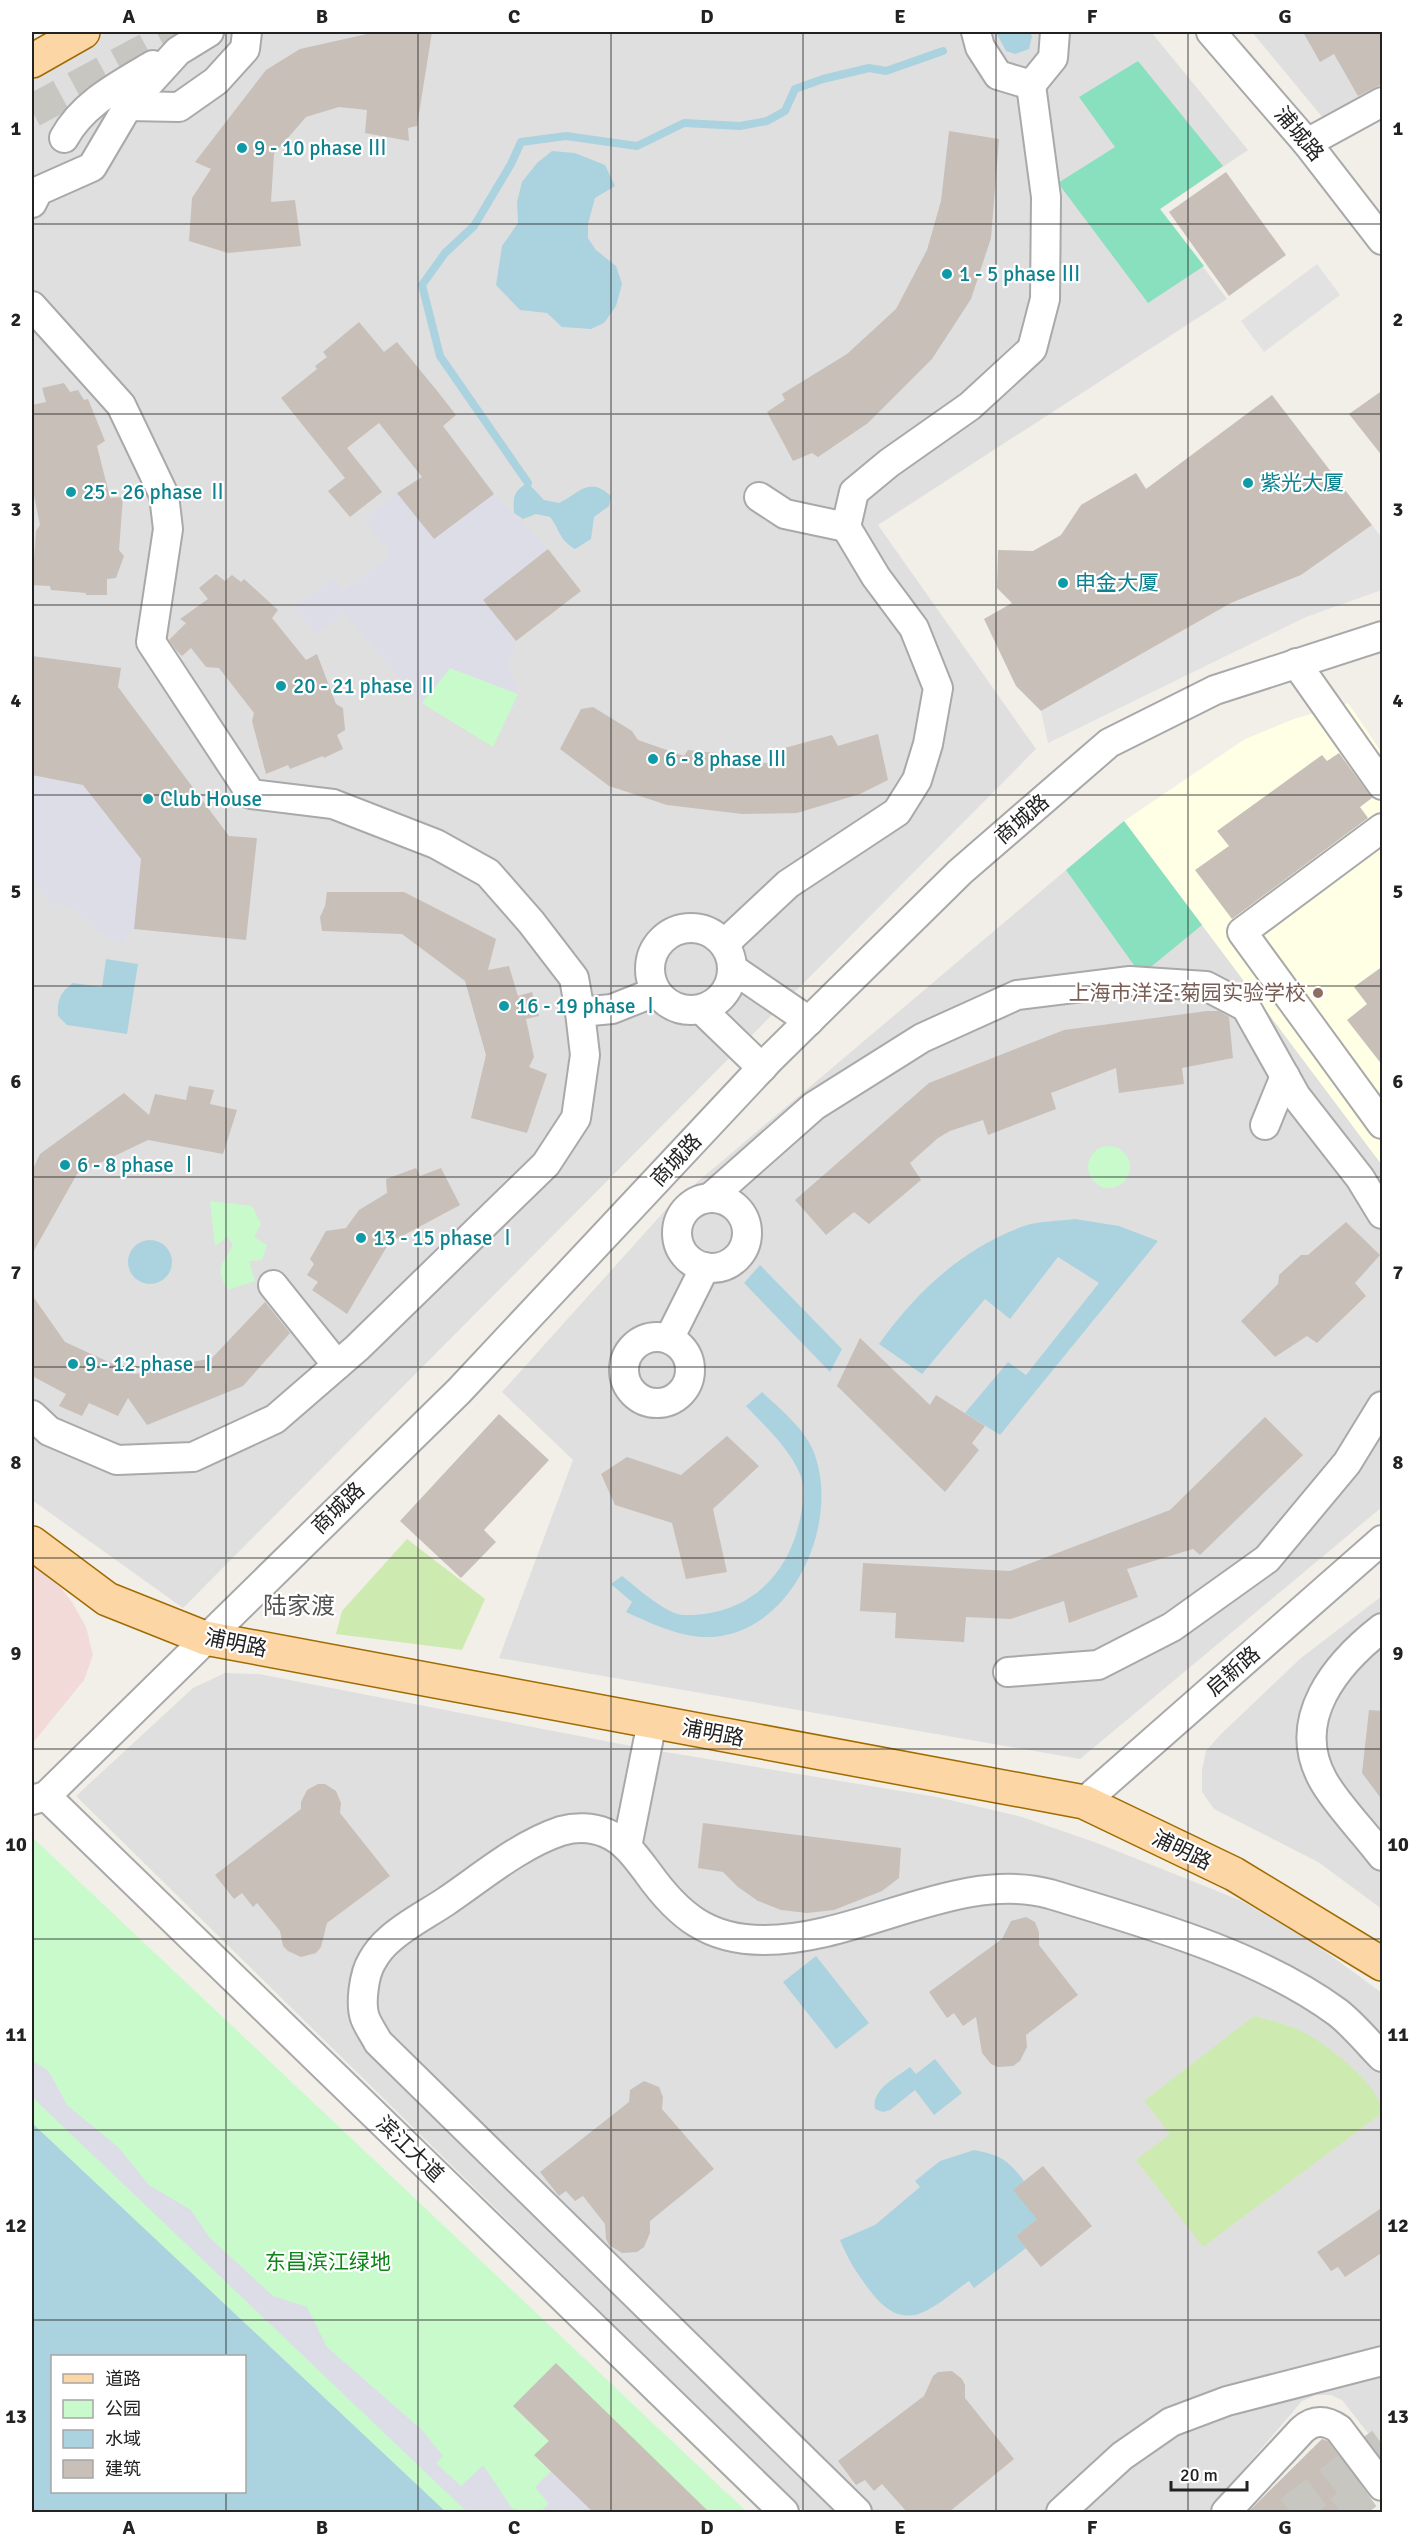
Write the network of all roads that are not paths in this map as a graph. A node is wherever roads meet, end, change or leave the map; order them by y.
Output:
1 (83, 32) edge
2 (209, 32) edge
3 (247, 32) edge
4 (976, 32) edge
5 (1055, 32) edge
6 (1211, 32) edge
7 (178, 51) junction
8 (32, 61) edge
9 (1031, 85) junction
10 (1383, 102) edge
11 (128, 106) junction
12 (64, 138) dead end
13 (1307, 143) junction
14 (32, 203) edge
15 (1383, 240) edge
16 (32, 306) edge
17 (759, 497) dead end
18 (846, 527) junction
19 (1383, 636) edge
20 (1296, 663) junction
21 (1383, 785) edge
22 (1383, 828) edge
23 (728, 957) junction
24 (655, 992) junction
25 (702, 1010) junction
26 (580, 1012) junction
27 (809, 1021) junction
28 (762, 1068) junction
29 (1285, 1076) junction
30 (1383, 1124) edge
31 (1265, 1125) dead end
32 (646, 1192) junction
33 (710, 1198) junction
34 (683, 1214) junction
35 (1383, 1214) edge
36 (705, 1267) junction
37 (273, 1285) dead end
38 (669, 1339) dead end
39 (338, 1365) junction
40 (1383, 1406) edge
41 (32, 1415) edge
42 (1383, 1540) edge
43 (32, 1543) edge
44 (1383, 1628) edge
45 (205, 1638) junction
46 (1008, 1672) dead end
47 (652, 1722) junction
48 (39, 1798) edge
49 (1083, 1802) junction
50 (627, 1847) junction
51 (1383, 1856) edge
52 (1383, 1964) edge
53 (1383, 2057) edge
54 (1381, 2365) edge
55 (1383, 2486) edge
56 (784, 2512) edge
57 (857, 2512) edge
58 (1061, 2512) edge
59 (1226, 2512) edge

1 - 8 main road
2 - 7 street
3 - 11 street
4 - 9 street
5 - 9 street
6 - 13 street, 浦城路
7 - 11 street
7 - 12 street
9 - 18 street
10 - 13 street
11 - 14 street
13 - 15 street, 浦城路
16 - 26 street
17 - 18 street
18 - 23 street
19 - 20 street, 商城路
20 - 21 street
20 - 27 street, 商城路
22 - 30 street
23 - 24 street
23 - 25 street
23 - 27 street
24 - 25 street
24 - 26 street
25 - 28 street
26 - 39 street
27 - 28 street, 商城路
28 - 32 street, 商城路
29 - 31 street
29 - 33 street
29 - 35 street
32 - 34 street
32 - 45 street, 商城路
33 - 34 street
33 - 36 street
34 - 36 street
36 - 38 street
37 - 39 street
39 - 41 street
40 - 46 street
42 - 49 street, 启新路
43 - 45 main road, 浦明路
44 - 51 street
45 - 47 main road, 浦明路
45 - 48 street, 商城路
47 - 49 main road, 浦明路
47 - 50 street
48 - 56 street, 滨江大道
49 - 52 main road, 浦明路
50 - 53 street
50 - 57 street
54 - 58 street
55 - 59 street

